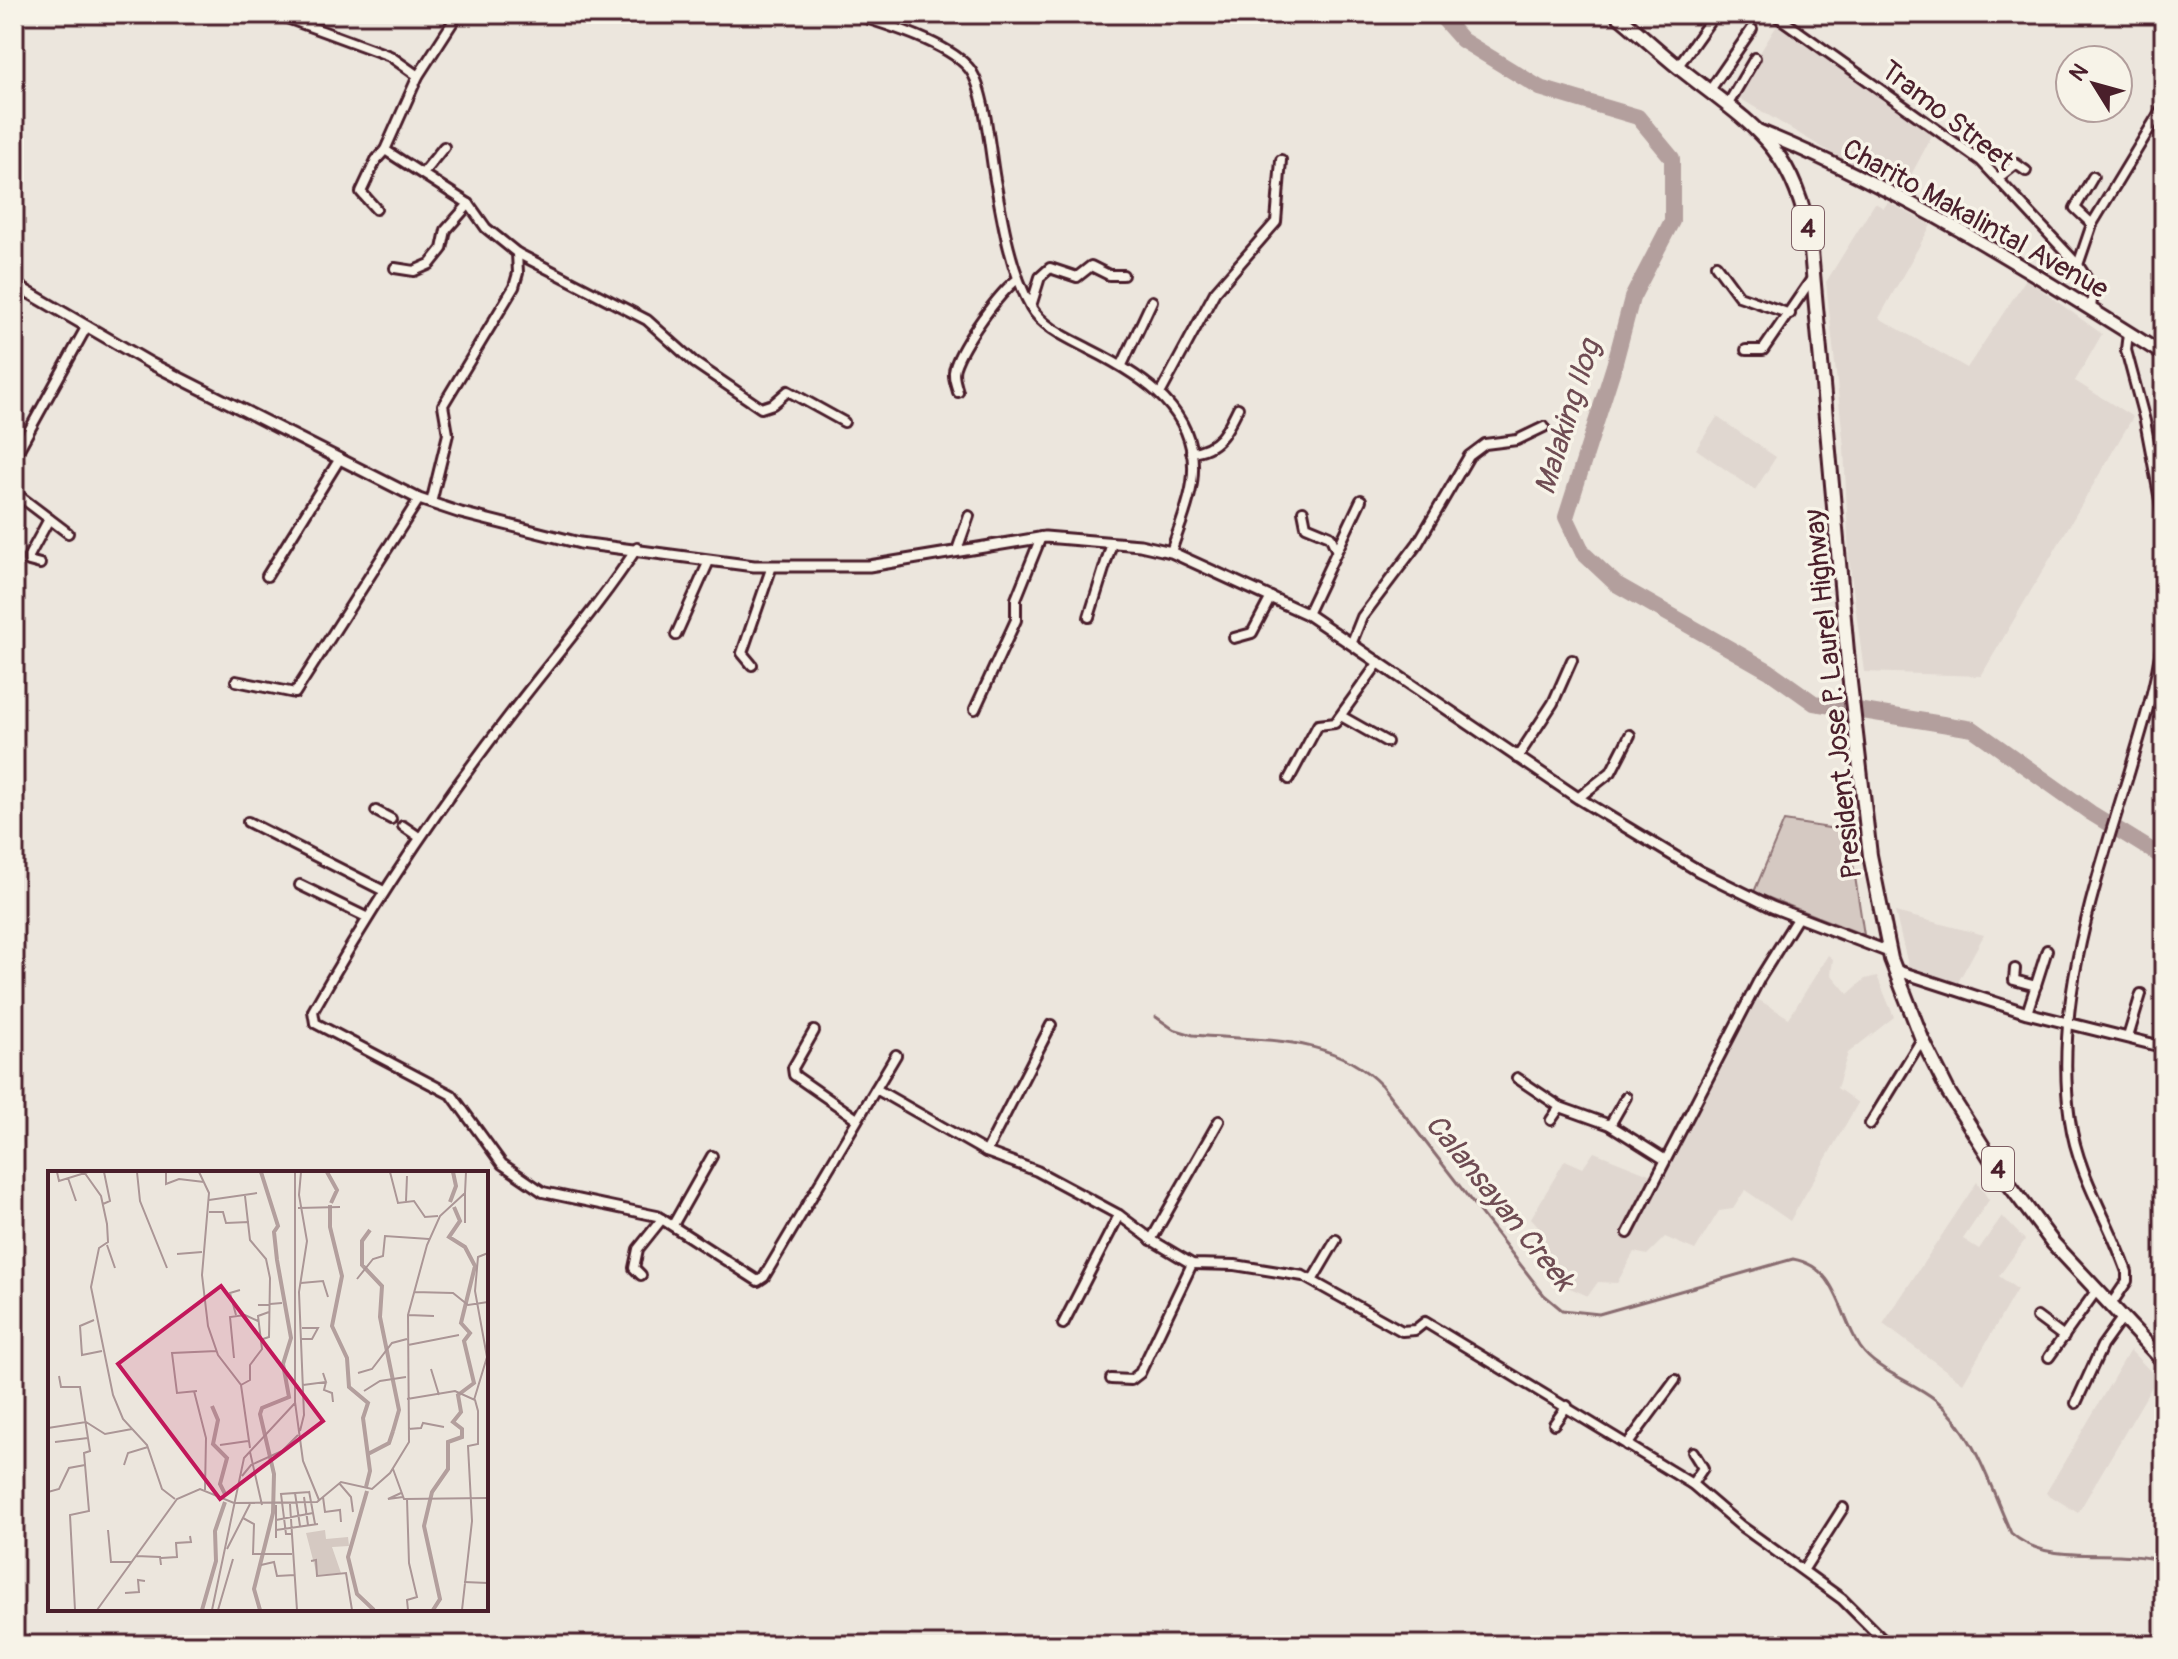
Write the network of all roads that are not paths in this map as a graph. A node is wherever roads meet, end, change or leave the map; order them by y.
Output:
1 (276, 14) edge
2 (458, 14) edge
3 (1616, 14) edge
4 (1715, 14) edge
5 (1774, 14) edge
6 (857, 15) edge
7 (1752, 29) dead end
8 (1755, 58) dead end
9 (1678, 66) junction
10 (418, 76) junction
11 (1710, 90) junction
12 (1728, 104) junction
13 (2164, 105) edge
14 (1759, 131) junction
15 (444, 147) dead end
16 (385, 150) junction
17 (1281, 160) dead end
18 (2026, 171) dead end
19 (423, 173) junction
20 (2093, 177) dead end
21 (1998, 178) junction
22 (469, 204) junction
23 (376, 209) dead end
24 (2092, 224) junction
25 (517, 253) junction
26 (1716, 265) dead end
27 (2078, 265) junction
28 (395, 268) dead end
29 (1123, 275) dead end
30 (1813, 277) junction
31 (1018, 279) junction
32 (15, 286) edge
33 (1152, 301) dead end
34 (1031, 306) junction
35 (2091, 310) junction
36 (1790, 314) junction
37 (87, 326) junction
38 (2128, 333) junction
39 (1746, 350) dead end
40 (2164, 355) edge
41 (1122, 365) junction
42 (958, 392) dead end
43 (1161, 392) junction
44 (1238, 408) dead end
45 (844, 422) dead end
46 (1544, 427) dead end
47 (1191, 452) junction
48 (14, 458) edge
49 (339, 460) junction
50 (14, 492) edge
51 (419, 499) junction
52 (1361, 500) dead end
53 (431, 503) junction
54 (1303, 511) dead end
55 (969, 516) dead end
56 (49, 519) junction
57 (2164, 521) edge
58 (68, 533) dead end
59 (1041, 537) junction
60 (1112, 543) junction
61 (637, 548) junction
62 (1336, 549) junction
63 (957, 550) junction
64 (1171, 552) junction
65 (709, 561) junction
66 (40, 564) dead end
67 (772, 566) junction
68 (267, 576) dead end
69 (1271, 597) junction
70 (1307, 614) junction
71 (1089, 617) dead end
72 (2164, 623) edge
73 (676, 635) dead end
74 (1234, 638) dead end
75 (1352, 642) junction
76 (1572, 660) dead end
77 (1379, 662) junction
78 (752, 665) dead end
79 (236, 681) dead end
80 (975, 709) dead end
81 (1341, 716) junction
82 (1630, 735) dead end
83 (1387, 742) dead end
84 (1517, 758) junction
85 (1289, 779) dead end
86 (1578, 798) junction
87 (376, 811) dead end
88 (391, 819) dead end
89 (248, 822) dead end
90 (403, 826) dead end
91 (419, 837) junction
92 (300, 885) dead end
93 (384, 891) junction
94 (366, 917) junction
95 (1798, 917) junction
96 (2047, 950) dead end
97 (1889, 952) junction
98 (2015, 969) dead end
99 (1895, 970) junction
100 (2036, 986) junction
101 (2141, 994) dead end
102 (2027, 1013) junction
103 (2067, 1024) junction
104 (1051, 1025) dead end
105 (814, 1031) dead end
106 (2128, 1037) junction
107 (1922, 1039) junction
108 (2164, 1047) edge
109 (896, 1055) dead end
110 (1517, 1078) dead end
111 (876, 1089) junction
112 (1626, 1097) dead end
113 (1560, 1107) junction
114 (857, 1119) junction
115 (1551, 1120) dead end
116 (1219, 1121) dead end
117 (1870, 1124) dead end
118 (1610, 1125) junction
119 (986, 1152) junction
120 (712, 1156) dead end
121 (1664, 1159) junction
122 (1119, 1215) junction
123 (662, 1219) junction
124 (673, 1225) junction
125 (1628, 1233) dead end
126 (1151, 1240) junction
127 (1336, 1240) dead end
128 (1192, 1264) junction
129 (641, 1275) dead end
130 (1313, 1279) junction
131 (2096, 1291) junction
132 (2110, 1306) junction
133 (2037, 1317) dead end
134 (2122, 1318) junction
135 (1063, 1324) dead end
136 (2064, 1337) junction
137 (2049, 1357) dead end
138 (2164, 1362) edge
139 (1111, 1379) dead end
140 (1675, 1380) dead end
141 (2076, 1403) dead end
142 (1567, 1406) junction
143 (1554, 1424) dead end
144 (1627, 1445) junction
145 (1693, 1452) dead end
146 (1692, 1484) junction
147 (1843, 1508) dead end
148 (1804, 1569) junction
149 (1888, 1645) edge

1 - 10 street
2 - 10 street
3 - 9 highway, President Jose P. Laurel Highway / 4
4 - 9 street
5 - 21 street, Tramo Street
6 - 31 street
7 - 11 street
8 - 12 street
9 - 11 highway, President Jose P. Laurel Highway / 4
10 - 16 street
11 - 12 highway, President Jose P. Laurel Highway / 4
12 - 14 highway, President Jose P. Laurel Highway / 4
13 - 24 street
14 - 30 highway, President Jose P. Laurel Highway / 4
14 - 35 main road, Charito Makalintal Avenue
15 - 19 street
16 - 19 street
16 - 23 street
17 - 43 street
18 - 21 street
19 - 22 street
20 - 24 street
21 - 27 street, Tramo Street
22 - 25 street
22 - 28 street
24 - 27 street
25 - 45 street
25 - 53 street
26 - 36 street
27 - 35 street, Tramo Street
29 - 34 street
30 - 36 street
30 - 97 highway, President Jose P. Laurel Highway / 4
31 - 34 street
31 - 42 street
32 - 37 street
33 - 41 street
34 - 41 street
35 - 38 main road, Charito Makalintal Avenue
36 - 39 street
37 - 48 street
37 - 49 street
38 - 40 main road, Charito Makalintal Avenue
38 - 57 street
41 - 43 street
43 - 47 street
44 - 47 street
46 - 75 street
47 - 64 street
49 - 51 street
49 - 68 street
50 - 56 street
51 - 53 street
51 - 79 street
52 - 62 street
53 - 61 street
54 - 62 street
55 - 63 street
56 - 58 street
56 - 66 street
59 - 60 street
59 - 63 street
59 - 80 street
60 - 64 street
60 - 71 street
61 - 65 street
61 - 91 street
62 - 70 street
63 - 67 street
64 - 69 street
65 - 67 street
65 - 73 street
67 - 78 street
69 - 70 street
69 - 74 street
70 - 75 street
72 - 103 street
75 - 77 street
76 - 84 street
77 - 81 street
77 - 84 street
81 - 83 street
81 - 85 street
82 - 86 street
84 - 86 street
86 - 95 street
87 - 88 street
89 - 93 street
90 - 91 street
91 - 93 street
92 - 94 street
93 - 94 street
94 - 123 street
95 - 97 street
95 - 121 street
96 - 100 street
97 - 99 highway, President Jose P. Laurel Highway / 4
98 - 100 street
99 - 102 street
99 - 107 highway, President Jose P. Laurel Highway / 4
100 - 102 street
101 - 106 street
102 - 103 street
103 - 106 street
103 - 132 street
104 - 119 street
105 - 114 street
106 - 108 street
107 - 117 street
107 - 131 highway, President Jose P. Laurel Highway / 4
109 - 111 street
110 - 113 street
111 - 114 street
111 - 119 street
112 - 118 street
113 - 115 street
113 - 118 street
114 - 124 street
116 - 126 street
118 - 121 street
119 - 122 street
120 - 124 street
121 - 125 street
122 - 126 street
122 - 135 street
123 - 124 street
123 - 129 street
126 - 128 street
127 - 130 street
128 - 130 street
128 - 139 street
130 - 142 street
131 - 132 highway, President Jose P. Laurel Highway / 4
131 - 136 street
132 - 134 highway, President Jose P. Laurel Highway / 4
133 - 136 street
134 - 138 highway, President Jose P. Laurel Highway / 4
134 - 141 street
136 - 137 street
140 - 144 street
142 - 143 street
142 - 144 street
144 - 146 street
145 - 146 street
146 - 148 street
147 - 148 street
148 - 149 street

